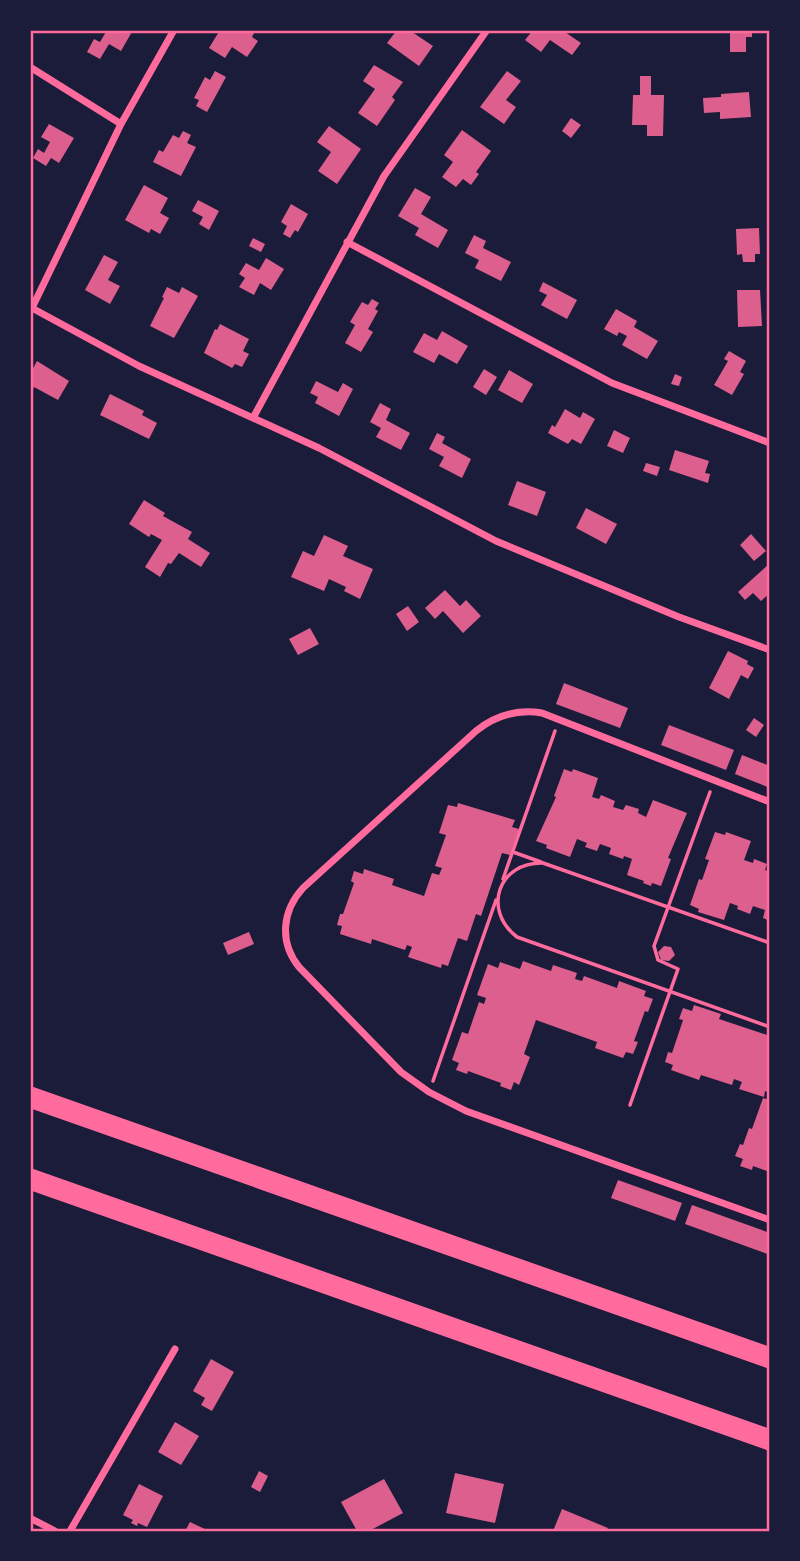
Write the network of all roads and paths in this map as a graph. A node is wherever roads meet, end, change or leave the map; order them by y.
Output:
1 (174, 30) edge
2 (486, 30) edge
3 (30, 67) edge
4 (121, 124) junction
5 (347, 242) junction
6 (31, 307) edge
7 (253, 418) junction
8 (770, 443) edge
9 (770, 650) edge
10 (559, 719) junction
11 (714, 780) junction
12 (770, 802) edge
13 (513, 852) junction
14 (550, 865) junction
15 (499, 890) junction
16 (668, 907) junction
17 (770, 943) edge
18 (670, 992) junction
19 (770, 1027) edge
20 (429, 1092) junction
21 (30, 1097) edge
22 (630, 1105) dead end
23 (30, 1179) edge
24 (770, 1220) edge
25 (175, 1349) dead end
26 (770, 1357) edge
27 (770, 1440) edge
28 (30, 1518) edge
29 (55, 1531) edge
30 (70, 1531) edge

1 - 4 street
2 - 5 street
3 - 4 street
4 - 6 street
5 - 7 street
5 - 8 street
6 - 7 street
7 - 9 street
10 - 11 street
10 - 13 path
10 - 20 street
11 - 12 street
11 - 16 path
13 - 14 path
13 - 15 path
14 - 15 path
14 - 16 path
15 - 18 path
15 - 20 path
16 - 17 path
16 - 18 path
18 - 19 path
18 - 22 path
20 - 24 street
21 - 26 highway
23 - 27 highway
25 - 30 street
28 - 29 street

